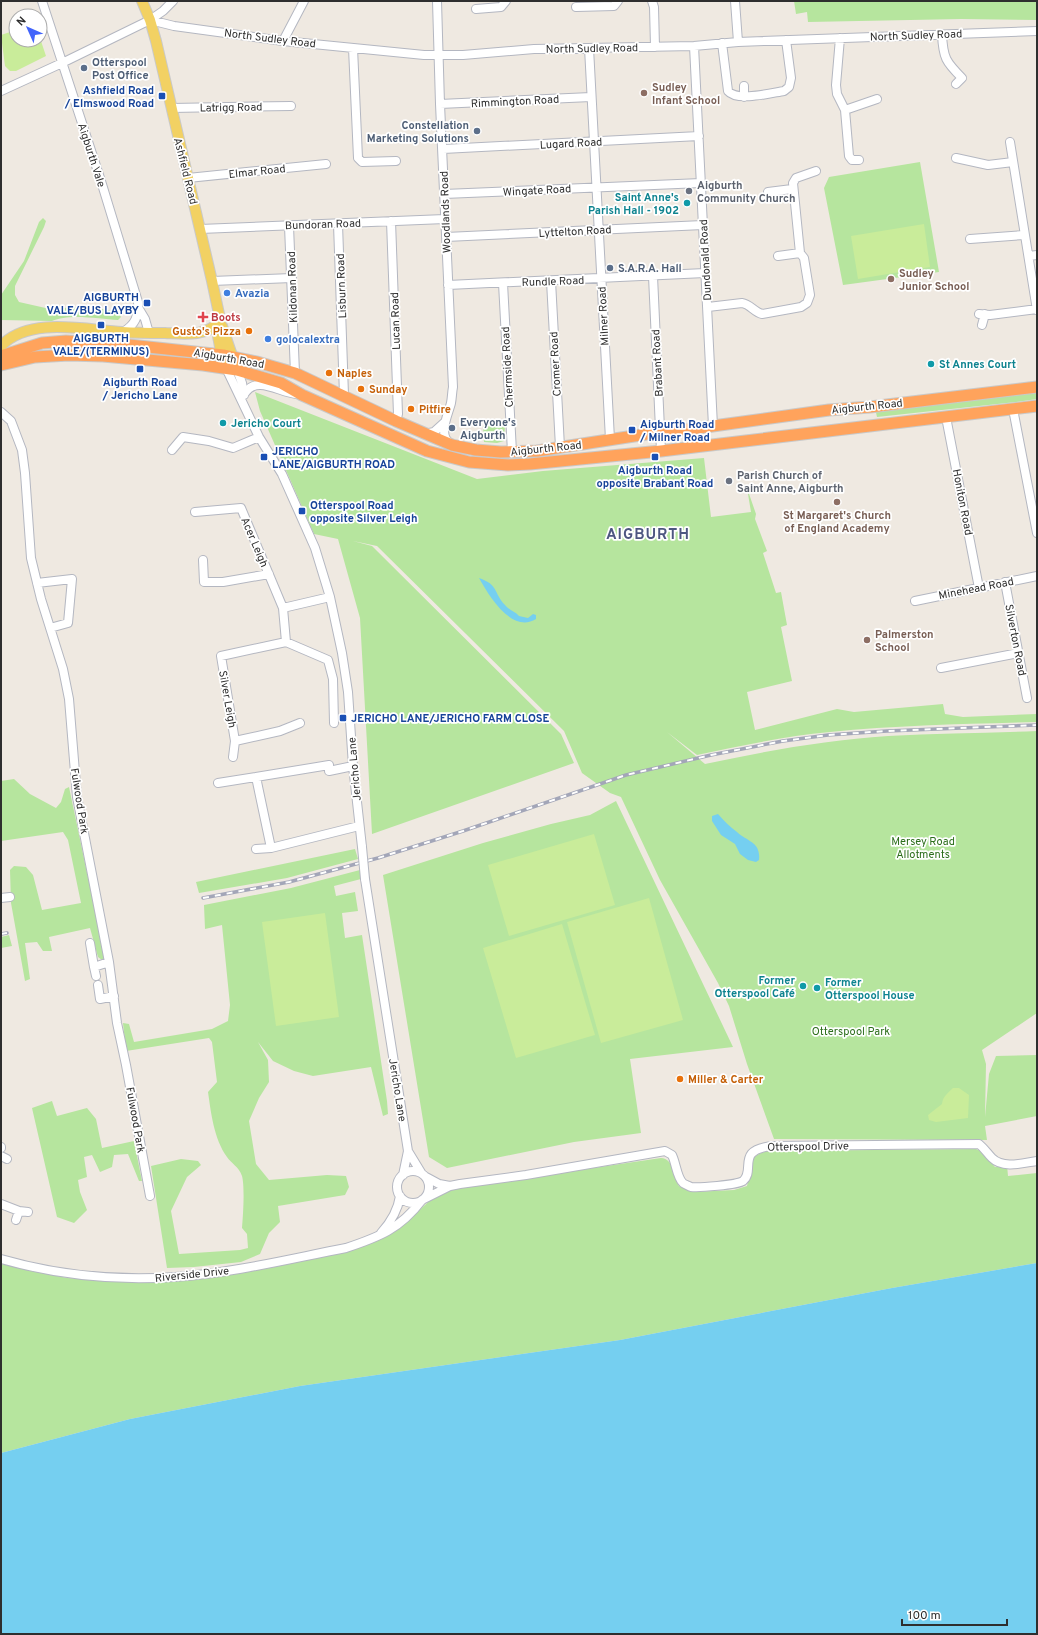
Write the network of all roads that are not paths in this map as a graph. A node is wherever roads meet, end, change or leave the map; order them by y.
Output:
1 (42, 1) edge
2 (142, 1) edge
3 (172, 1) edge
4 (304, 1) edge
5 (437, 1) edge
6 (506, 1) edge
7 (618, 1) edge
8 (652, 1) edge
9 (735, 1) edge
10 (576, 8) dead end
11 (476, 9) dead end
12 (150, 20) junction
13 (1037, 31) edge
14 (942, 34) junction
15 (840, 38) junction
16 (786, 40) junction
17 (283, 41) junction
18 (738, 42) junction
19 (722, 43) junction
20 (694, 46) junction
21 (656, 47) junction
22 (352, 48) junction
23 (589, 48) junction
24 (439, 55) junction
25 (62, 64) junction
26 (956, 84) dead end
27 (744, 86) dead end
28 (1, 91) edge
29 (591, 97) junction
30 (744, 97) junction
31 (879, 100) dead end
32 (440, 104) junction
33 (291, 106) dead end
34 (171, 108) junction
35 (845, 110) junction
36 (699, 136) junction
37 (594, 142) junction
38 (1010, 142) dead end
39 (443, 149) junction
40 (956, 158) dead end
41 (396, 160) dead end
42 (859, 160) dead end
43 (1013, 162) junction
44 (326, 164) dead end
45 (816, 171) dead end
46 (188, 178) junction
47 (701, 182) junction
48 (596, 187) junction
49 (792, 189) junction
50 (768, 192) dead end
51 (444, 194) junction
52 (446, 219) junction
53 (391, 221) junction
54 (338, 224) junction
55 (703, 225) junction
56 (289, 226) junction
57 (200, 229) junction
58 (598, 230) junction
59 (1024, 235) junction
60 (446, 237) junction
61 (970, 239) dead end
62 (800, 253) junction
63 (1033, 255) edge
64 (778, 256) dead end
65 (705, 273) junction
66 (653, 276) junction
67 (292, 278) junction
68 (601, 279) junction
69 (212, 281) junction
70 (551, 281) junction
71 (503, 283) junction
72 (448, 285) junction
73 (708, 307) junction
74 (138, 309) junction
75 (1037, 310) edge
76 (220, 322) junction
77 (982, 325) dead end
78 (123, 332) junction
79 (149, 333) junction
80 (1, 346) edge
81 (1, 356) edge
82 (227, 356) junction
83 (1, 365) edge
84 (232, 369) junction
85 (295, 373) junction
86 (1037, 386) edge
87 (245, 393) junction
88 (302, 395) junction
89 (344, 396) junction
90 (243, 404) junction
91 (1037, 406) edge
92 (1013, 409) junction
93 (1, 412) edge
94 (946, 417) junction
95 (396, 421) junction
96 (445, 422) junction
97 (713, 426) junction
98 (660, 432) junction
99 (425, 434) junction
100 (259, 437) junction
101 (610, 440) junction
102 (452, 444) junction
103 (560, 448) junction
104 (172, 450) dead end
105 (661, 451) junction
106 (512, 452) junction
107 (195, 512) dead end
108 (1037, 533) edge
109 (203, 560) dead end
110 (269, 574) junction
111 (1037, 576) edge
112 (1005, 582) junction
113 (37, 584) junction
114 (979, 588) junction
115 (330, 598) junction
116 (916, 601) dead end
117 (283, 608) junction
118 (50, 628) junction
119 (286, 642) junction
120 (1019, 653) junction
121 (941, 668) dead end
122 (1027, 698) dead end
123 (300, 723) dead end
124 (334, 723) dead end
125 (235, 741) junction
126 (233, 757) dead end
127 (353, 766) junction
128 (256, 777) junction
129 (218, 783) dead end
130 (360, 826) junction
131 (271, 848) junction
132 (256, 849) dead end
133 (10, 897) dead end
134 (1, 898) edge
135 (90, 943) dead end
136 (109, 962) junction
137 (94, 967) junction
138 (96, 976) dead end
139 (98, 985) dead end
140 (114, 996) junction
141 (408, 1151) junction
142 (1037, 1161) edge
143 (403, 1175) junction
144 (424, 1176) junction
145 (450, 1186) junction
146 (150, 1196) dead end
147 (400, 1196) junction
148 (423, 1200) junction
149 (1, 1204) edge
150 (19, 1211) junction
151 (28, 1212) dead end
152 (16, 1220) dead end
153 (379, 1235) junction
154 (1, 1258) edge

1 - 25 street, Aigburth Vale
2 - 12 main road, Ashfield Road
3 - 12 street
4 - 17 street
5 - 24 street, Woodlands Road
6 - 11 street
7 - 10 street
8 - 21 street
9 - 18 street
12 - 17 street, North Sudley Road
12 - 25 street
12 - 34 main road, Ashfield Road
13 - 14 street, North Sudley Road
14 - 15 street, North Sudley Road
14 - 26 street
15 - 16 street, North Sudley Road
15 - 35 street
16 - 18 street, North Sudley Road
16 - 30 street
17 - 22 street, North Sudley Road
18 - 19 street, North Sudley Road
19 - 20 street, North Sudley Road
19 - 30 street
20 - 21 street, North Sudley Road
20 - 36 street, Dundonald Road
21 - 23 street, North Sudley Road
22 - 24 street, North Sudley Road
22 - 41 street
23 - 24 street, North Sudley Road
23 - 29 street, Milner Road
24 - 32 street, Woodlands Road
25 - 28 street
25 - 74 street, Aigburth Vale
27 - 30 street
29 - 32 street, Rimmington Road
29 - 37 street, Milner Road
31 - 35 street
32 - 39 street, Woodlands Road
33 - 34 street, Latrigg Road
34 - 46 main road, Ashfield Road
35 - 42 street
36 - 37 street, Lugard Road
36 - 47 street, Dundonald Road
37 - 39 street, Lugard Road
37 - 48 street, Milner Road
38 - 43 street
39 - 51 street, Woodlands Road
40 - 43 street
43 - 59 street
44 - 46 street, Elmar Road
45 - 49 street
46 - 57 main road, Ashfield Road
47 - 48 street, Wingate Road
47 - 55 street, Dundonald Road
48 - 51 street, Wingate Road
48 - 58 street, Milner Road
49 - 50 street
49 - 62 street
51 - 52 street, Woodlands Road
52 - 53 street, Bundoran Road
52 - 60 street, Woodlands Road
53 - 54 street, Bundoran Road
53 - 95 street, Lucan Road
54 - 56 street, Bundoran Road
54 - 89 street, Lisburn Road
55 - 58 street, Lyttelton Road
55 - 65 street, Dundonald Road
56 - 57 street, Bundoran Road
56 - 67 street, Kildonan Road
57 - 69 main road, Ashfield Road
58 - 60 street, Lyttelton Road
58 - 68 street, Milner Road
59 - 61 street
59 - 63 street
60 - 72 street, Woodlands Road
62 - 64 street
62 - 73 street
63 - 75 street
65 - 66 street, Rundle Road
65 - 73 street, Dundonald Road
66 - 68 street, Rundle Road
66 - 98 street, Brabant Road
67 - 69 street
67 - 85 street, Kildonan Road
68 - 70 street, Rundle Road
68 - 101 street, Milner Road
69 - 76 main road, Ashfield Road
70 - 71 street, Rundle Road
70 - 103 street, Cromer Road
71 - 72 street, Rundle Road
71 - 106 street, Chermside Road
72 - 96 street, Woodlands Road
73 - 97 street, Dundonald Road
74 - 78 street
74 - 79 street, Aigburth Vale
75 - 77 street
76 - 79 main road
76 - 82 main road, Ashfield Road
78 - 79 main road
78 - 80 main road
81 - 82 highway, Aigburth Road
82 - 84 main road, Ashfield Road
82 - 85 highway, Aigburth Road
83 - 84 highway, Aigburth Road
84 - 87 street
84 - 88 highway, Aigburth Road
84 - 90 street, Jericho Lane
85 - 89 highway, Aigburth Road
86 - 97 highway, Aigburth Road
87 - 88 street
87 - 90 street
88 - 105 highway, Aigburth Road
89 - 95 highway, Aigburth Road
90 - 100 street, Jericho Lane
91 - 92 highway, Aigburth Road
92 - 94 highway, Aigburth Road
92 - 108 street
93 - 113 street, Fulwood Park
94 - 105 highway, Aigburth Road
94 - 114 street, Honiton Road
95 - 99 highway, Aigburth Road
96 - 99 street
96 - 102 street, Woodlands Road
97 - 98 highway, Aigburth Road
98 - 101 highway, Aigburth Road
98 - 105 street, Brabant Road
99 - 102 highway, Aigburth Road
100 - 104 street
100 - 115 street, Jericho Lane
101 - 103 highway, Aigburth Road
102 - 106 highway, Aigburth Road
103 - 106 highway, Aigburth Road
107 - 110 street, Acer Leigh
109 - 110 street, Acer Leigh
110 - 117 street, Acer Leigh
111 - 112 street, Minehead Road
112 - 114 street, Minehead Road
112 - 120 street, Silverton Road
113 - 118 street, Fulwood Park
113 - 118 street
114 - 116 street, Minehead Road
115 - 117 street
115 - 127 street, Jericho Lane
117 - 119 street
118 - 136 street, Fulwood Park
119 - 124 street
119 - 125 street, Silver Leigh
120 - 121 street
120 - 122 street, Silverton Road
123 - 125 street, Silver Leigh
125 - 126 street
127 - 128 street
127 - 130 street, Jericho Lane
128 - 129 street
128 - 131 street
130 - 131 street
130 - 141 street, Jericho Lane, bridge
131 - 132 street
133 - 134 street
135 - 137 street
136 - 137 street
136 - 140 street, Fulwood Park
137 - 138 street
139 - 140 street
140 - 146 street, Fulwood Park
141 - 143 street, Jericho Lane
141 - 144 street, Jericho Lane
142 - 145 street, Otterspool Drive
143 - 144 street
143 - 147 street
144 - 145 street, Otterspool Drive
144 - 148 street
145 - 148 street, Otterspool Drive
147 - 148 street
147 - 153 street, Riverside Drive
148 - 153 street, Riverside Drive
149 - 150 street
150 - 151 street
150 - 152 street
153 - 154 street, Riverside Drive

